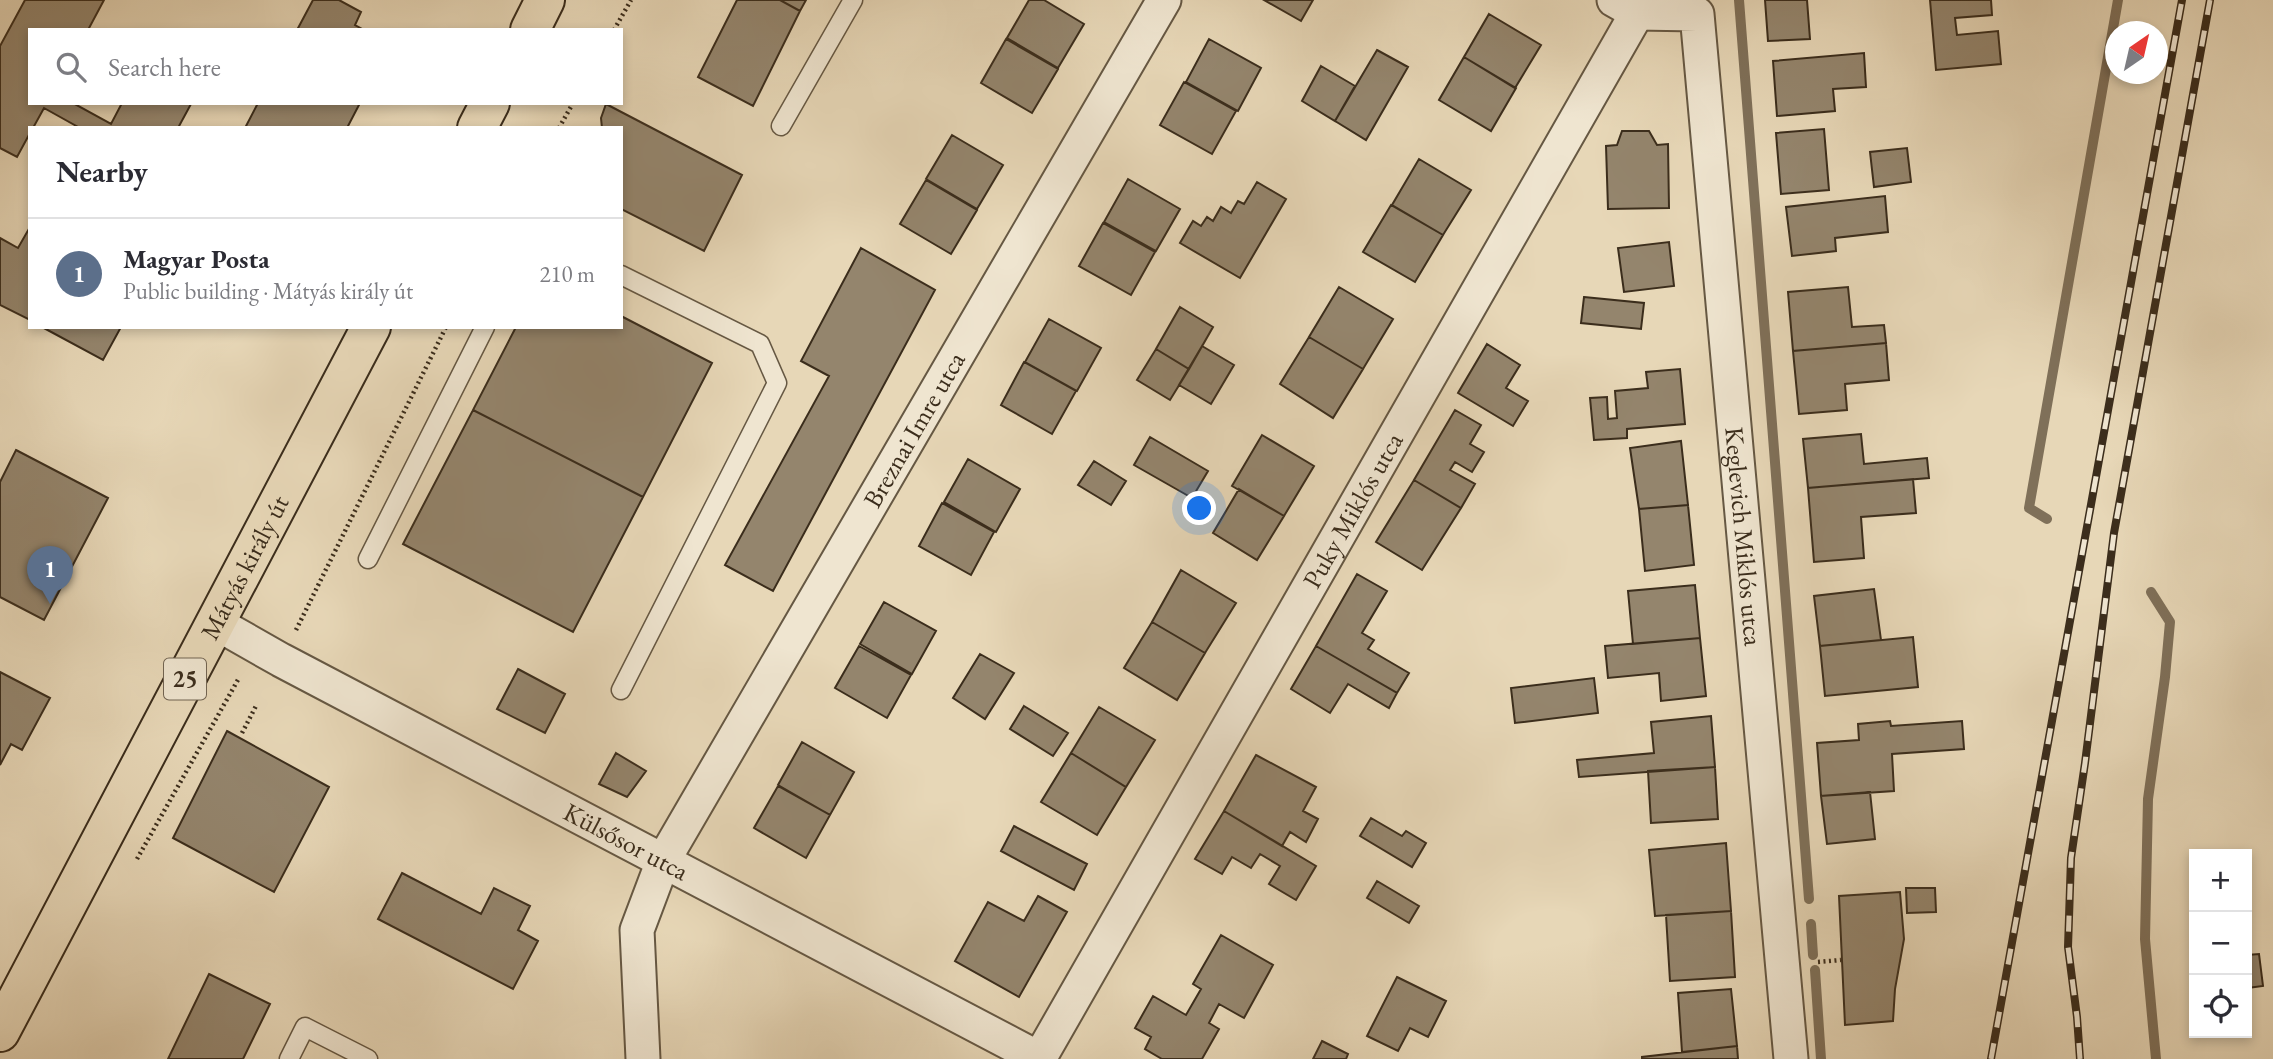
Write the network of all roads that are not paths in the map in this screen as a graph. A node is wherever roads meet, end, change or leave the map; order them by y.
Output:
1 (545, 0) edge
2 (853, 0) edge
3 (1164, 0) edge
4 (1625, 7) edge
5 (1697, 15) joint
6 (531, 28) edge
7 (489, 105) edge
8 (478, 126) edge
9 (781, 126) dead end
10 (623, 276) edge
11 (370, 329) edge
12 (484, 329) edge
13 (368, 559) dead end
14 (214, 622) junction
15 (621, 690) dead end
16 (663, 861) junction
17 (0, 1032) edge
18 (289, 1059) edge
19 (368, 1059) edge
20 (643, 1059) edge
21 (1040, 1059) edge
22 (1791, 1059) edge

1 - 6 main road
2 - 9 lane
3 - 16 street, Breznai Imre utca
4 - 5 street, Puky Miklós utca
4 - 21 street, Puky Miklós utca
5 - 22 street, Keglevich Miklós utca
7 - 8 main road
10 - 15 lane
11 - 14 main road, Mátyás király út / 25
12 - 13 lane
14 - 16 street, Külsősor utca
14 - 17 main road, Mátyás király út / 25
16 - 20 street, Breznai Imre utca
16 - 21 street, Külsősor utca
18 - 19 lane

